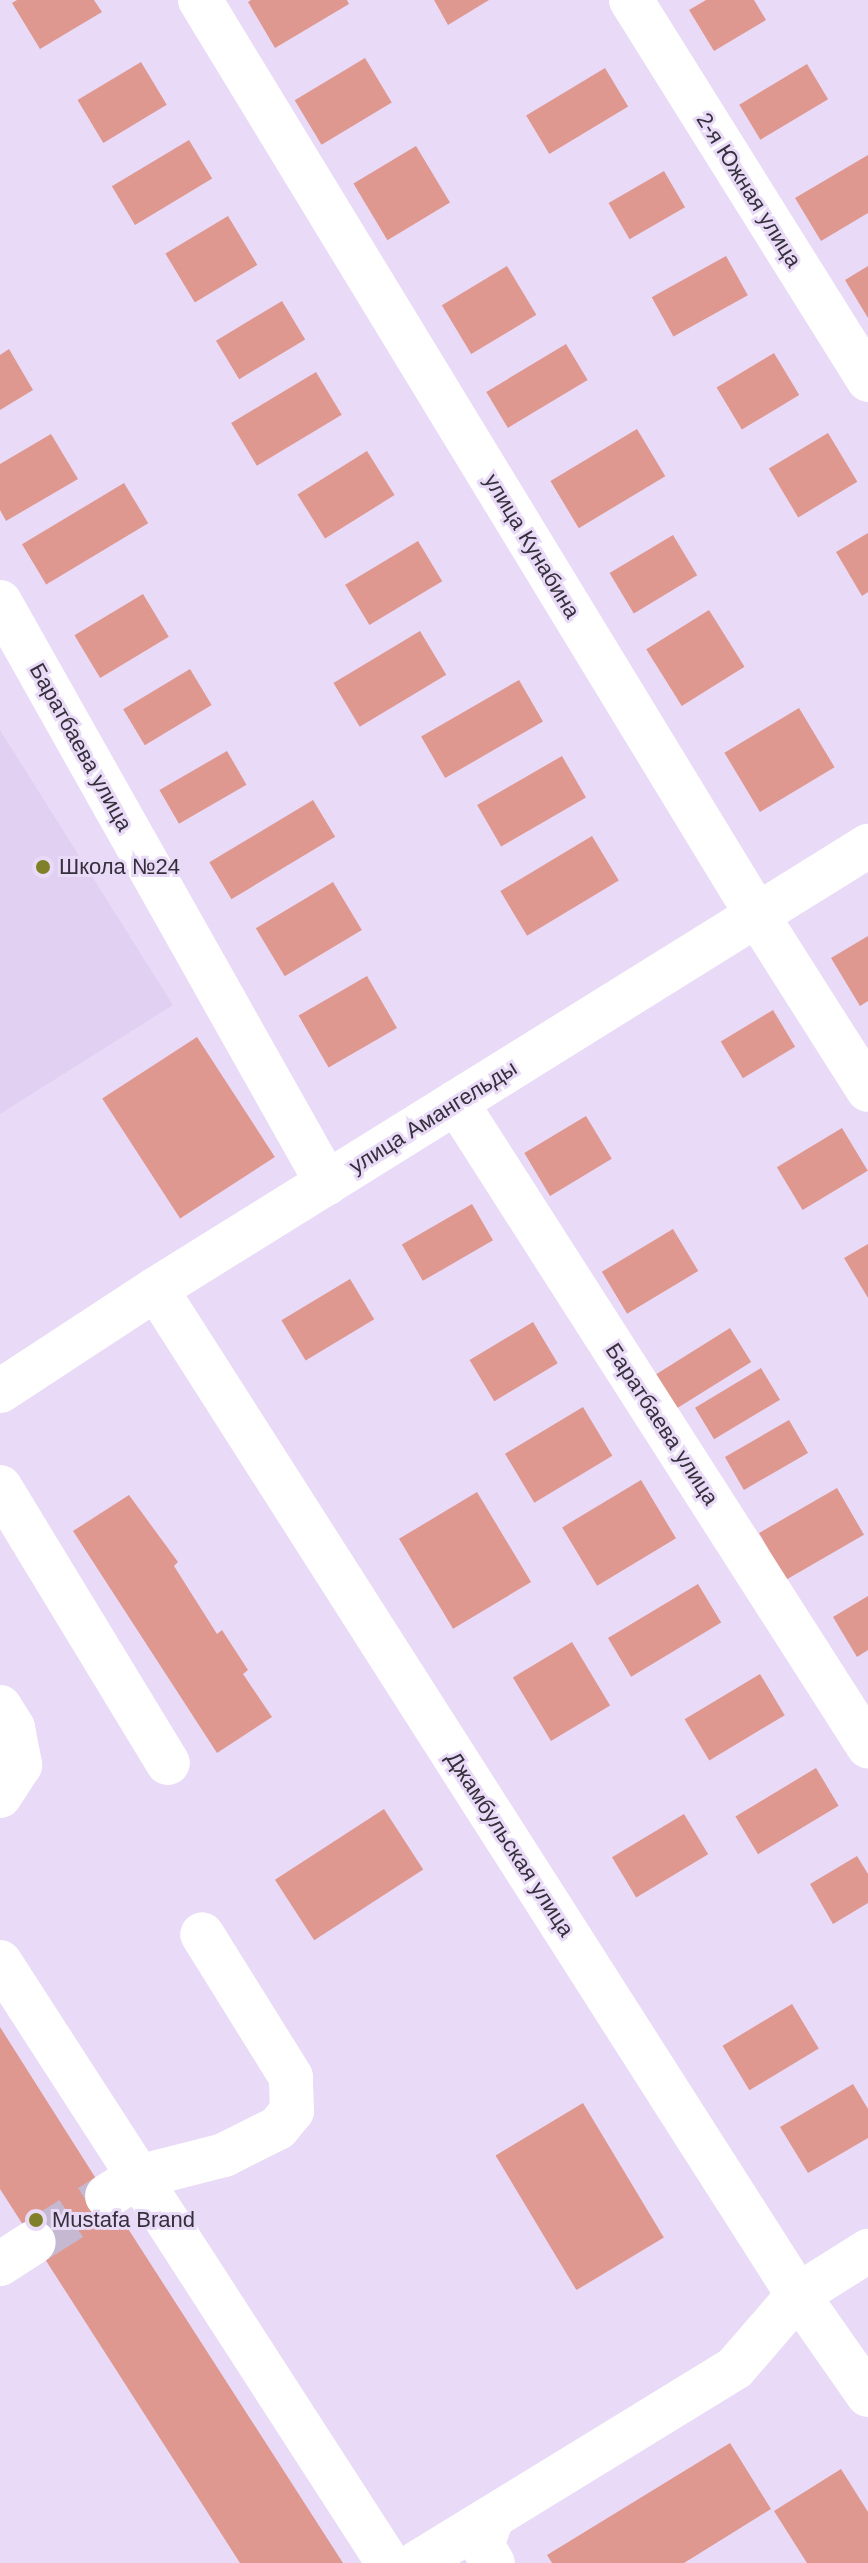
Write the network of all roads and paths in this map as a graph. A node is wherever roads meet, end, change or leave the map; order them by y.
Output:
1 (200, 0) edge
2 (631, 0) edge
3 (868, 380) edge
4 (0, 602) edge
5 (868, 846) edge
6 (757, 915) junction
7 (868, 1090) edge
8 (456, 1102) junction
9 (327, 1183) junction
10 (156, 1289) junction
11 (0, 1391) edge
12 (0, 1487) edge
13 (0, 1707) edge
14 (868, 1746) edge
15 (168, 1763) dead end
16 (0, 1796) edge
17 (202, 1934) dead end
18 (0, 1962) edge
19 (123, 2186) junction
20 (868, 2251) edge
21 (798, 2295) junction
22 (868, 2395) edge
23 (492, 2518) junction
24 (388, 2563) edge
25 (417, 2563) edge
26 (493, 2563) edge

1 - 6 street, улица Кунабина
2 - 3 street, 2-я Южная улица
4 - 9 street, Баратбаева улица
5 - 6 street, улица Амангельды
6 - 7 street, улица Кунабина
6 - 8 street, улица Амангельды
8 - 9 street, улица Амангельды
8 - 14 street, Баратбаева улица
9 - 10 street, улица Амангельды
10 - 11 street, улица Амангельды
10 - 21 street, Джамбульская улица
12 - 15 street
13 - 16 street
17 - 19 street
18 - 19 street
19 - 24 street
20 - 21 street
21 - 22 street, Джамбульская улица
21 - 23 street
23 - 25 street
23 - 26 street

